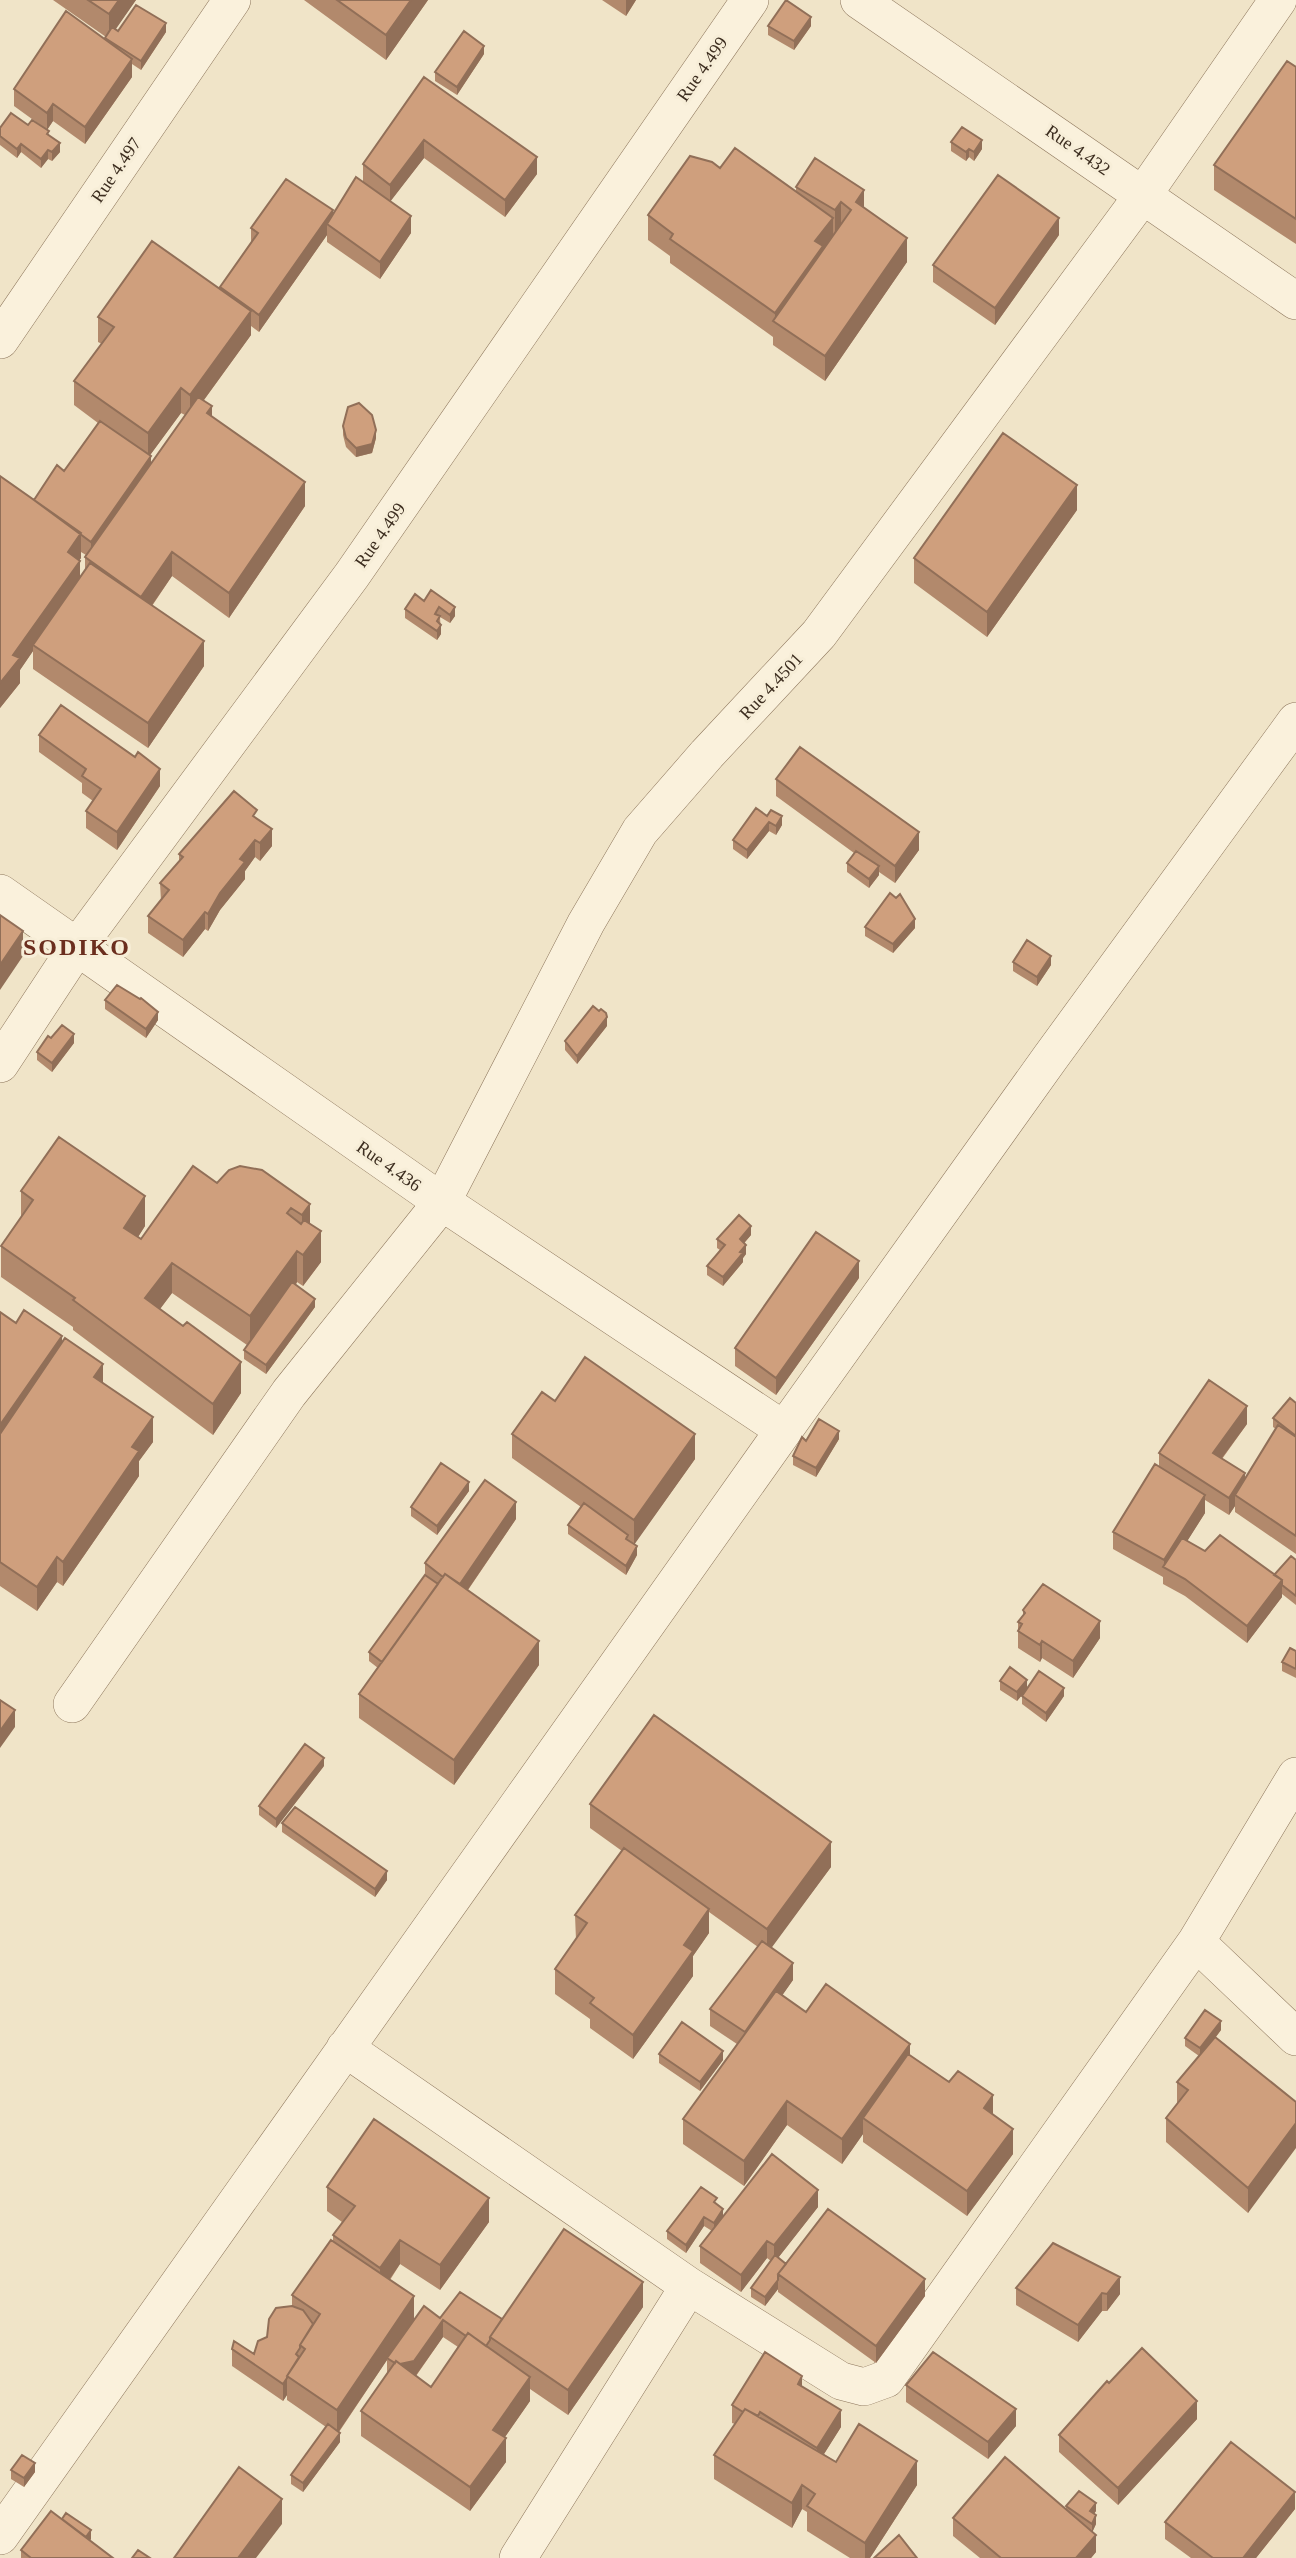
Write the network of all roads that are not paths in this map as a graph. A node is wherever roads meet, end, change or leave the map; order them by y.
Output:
1 (232, 0) edge
2 (750, 0) edge
3 (859, 0) edge
4 (1278, 0) edge
5 (1143, 195) junction
6 (1296, 301) edge
7 (0, 340) edge
8 (1296, 721) edge
9 (0, 893) edge
10 (77, 947) junction
11 (0, 1064) edge
12 (442, 1202) junction
13 (784, 1430) junction
14 (72, 1704) dead end
15 (1296, 1776) edge
16 (1196, 1942) junction
17 (1296, 2037) edge
18 (345, 2048) junction
19 (689, 2286) junction
20 (0, 2536) edge
21 (518, 2558) edge

1 - 7 street, Rue 4.497
2 - 10 street, Rue 4.499
3 - 5 street, Rue 4.432
4 - 5 street, Rue 4.4501
5 - 6 street, Rue 4.432
5 - 12 street, Rue 4.4501
8 - 13 street
9 - 10 street, Rue 4.436
10 - 11 street, Rue 4.499
10 - 12 street, Rue 4.436
12 - 13 street, Rue 4.436
12 - 14 street, Rue 4.4501
13 - 18 street
15 - 16 street
16 - 17 street
16 - 19 street
18 - 19 street
18 - 20 street
19 - 21 street

